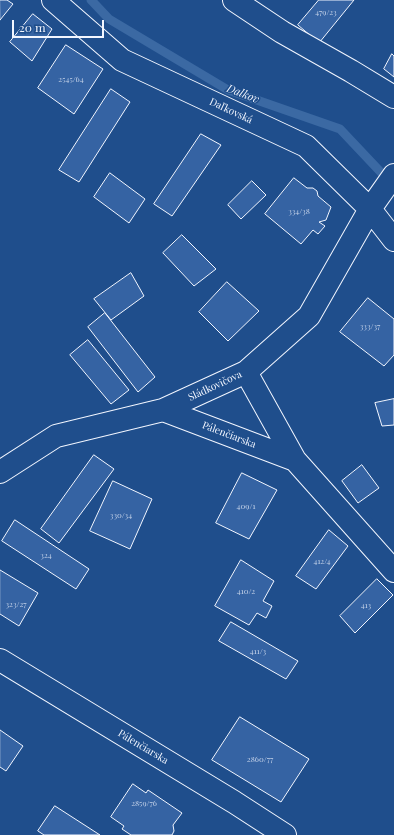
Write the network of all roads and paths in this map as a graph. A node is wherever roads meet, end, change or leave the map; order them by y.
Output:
1 (53, 0) edge
2 (234, 0) edge
3 (394, 97) edge
4 (394, 175) edge
5 (375, 202) junction
6 (394, 240) edge
7 (246, 372) junction
8 (163, 410) junction
9 (295, 460) junction
10 (0, 472) edge
11 (394, 571) edge
12 (0, 660) edge
13 (284, 835) edge

1 - 5 street, Daľkovská
2 - 3 street
4 - 5 street, Sládkovičova
5 - 6 street, Daľkovská
5 - 7 street, Sládkovičova
7 - 8 street, Sládkovičova
7 - 9 street, Pálenčiarska
8 - 9 street, Pálenčiarska
8 - 10 street, Sládkovičova
9 - 11 street, Pálenčiarska
12 - 13 street, Pálenčiarska

